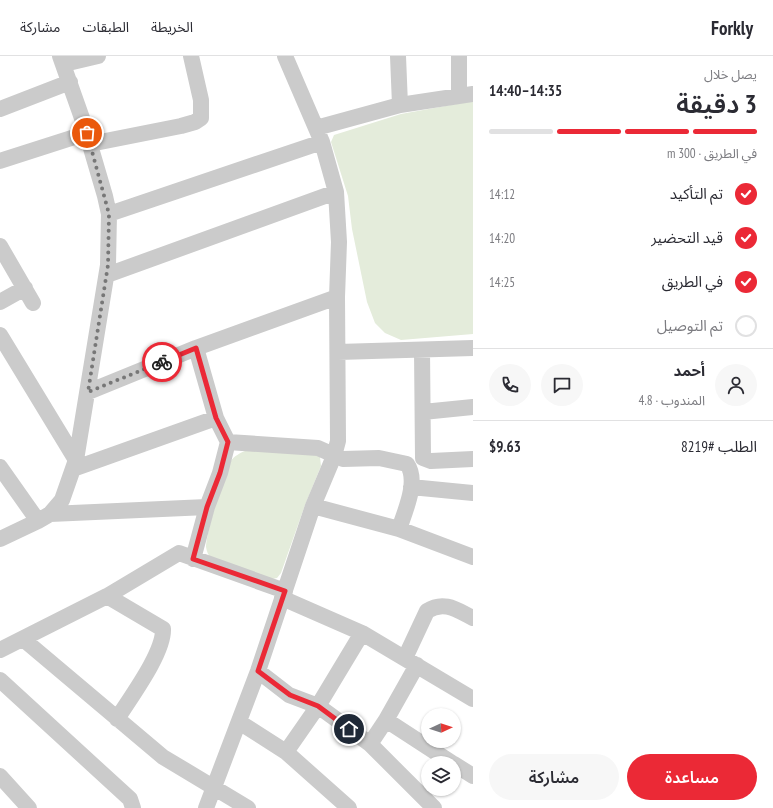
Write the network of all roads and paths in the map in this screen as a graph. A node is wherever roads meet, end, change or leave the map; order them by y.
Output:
1 (98, 56) edge
2 (191, 56) edge
3 (285, 56) edge
4 (398, 56) edge
5 (459, 56) edge
6 (62, 60) edge
7 (70, 82) junction
8 (466, 95) edge
9 (400, 105) junction
10 (0, 108) edge
11 (319, 135) junction
12 (88, 138) junction
13 (0, 161) edge
14 (336, 192) junction
15 (109, 214) junction
16 (0, 246) edge
17 (106, 275) junction
18 (25, 288) junction
19 (337, 297) junction
20 (0, 302) edge
21 (33, 303) dead end
22 (0, 335) edge
23 (196, 348) junction
24 (473, 348) edge
25 (422, 350) junction
26 (338, 352) junction
27 (88, 392) junction
28 (473, 407) edge
29 (423, 412) junction
30 (216, 418) junction
31 (228, 442) junction
32 (334, 456) junction
33 (423, 458) junction
34 (473, 459) edge
35 (75, 465) junction
36 (0, 467) edge
37 (411, 470) junction
38 (411, 487) junction
39 (473, 493) edge
40 (313, 506) junction
41 (207, 507) junction
42 (44, 518) junction
43 (400, 529) junction
44 (0, 539) edge
45 (473, 557) edge
46 (193, 559) junction
47 (283, 594) junction
48 (107, 596) junction
49 (473, 618) edge
50 (362, 633) junction
51 (23, 639) junction
52 (0, 650) edge
53 (411, 662) junction
54 (258, 671) junction
55 (0, 680) edge
56 (473, 699) edge
57 (318, 706) junction
58 (117, 719) junction
59 (386, 720) junction
60 (239, 722) junction
61 (370, 744) junction
62 (286, 752) junction
63 (441, 756) edge
64 (461, 769) edge
65 (0, 776) edge
66 (473, 776) edge
67 (214, 790) junction
68 (28, 808) edge
69 (133, 808) edge
70 (206, 808) edge
71 (248, 808) edge
72 (350, 808) edge
73 (434, 808) edge

1 - 6 street
2 - 12 street
3 - 11 street
4 - 9 street
5 - 8 street
6 - 7 street
7 - 10 street
7 - 12 street
8 - 9 street
9 - 11 street
11 - 14 street
11 - 15 street
12 - 13 street
12 - 15 street
14 - 17 street
14 - 19 street
15 - 17 street
16 - 18 street
17 - 27 street
18 - 20 street
18 - 21 street
19 - 23 street
19 - 26 street
22 - 35 street
23 - 27 street
23 - 30 street
24 - 25 street
25 - 26 street
25 - 29 street
26 - 32 street
27 - 35 street
28 - 29 street
29 - 33 street
30 - 31 street
30 - 35 street
31 - 32 street
31 - 41 street
32 - 37 street
32 - 40 street
33 - 34 street
33 - 37 street
35 - 42 street
36 - 42 street
37 - 38 street
38 - 39 street
38 - 43 street
40 - 43 street
40 - 47 street
41 - 42 street
41 - 46 street
42 - 44 street
43 - 45 street
46 - 47 street
46 - 48 street
47 - 50 street
47 - 54 street
48 - 51 street
48 - 58 street
49 - 53 street
50 - 53 street
50 - 57 street
51 - 52 street
51 - 58 street
53 - 56 street
53 - 59 street
54 - 57 street
54 - 60 street
55 - 69 street
57 - 61 street
57 - 62 street
58 - 67 street
59 - 61 street
59 - 63 street
60 - 62 street
60 - 67 street
61 - 73 street
62 - 72 street
64 - 66 street
65 - 68 street
67 - 70 street
67 - 71 street

